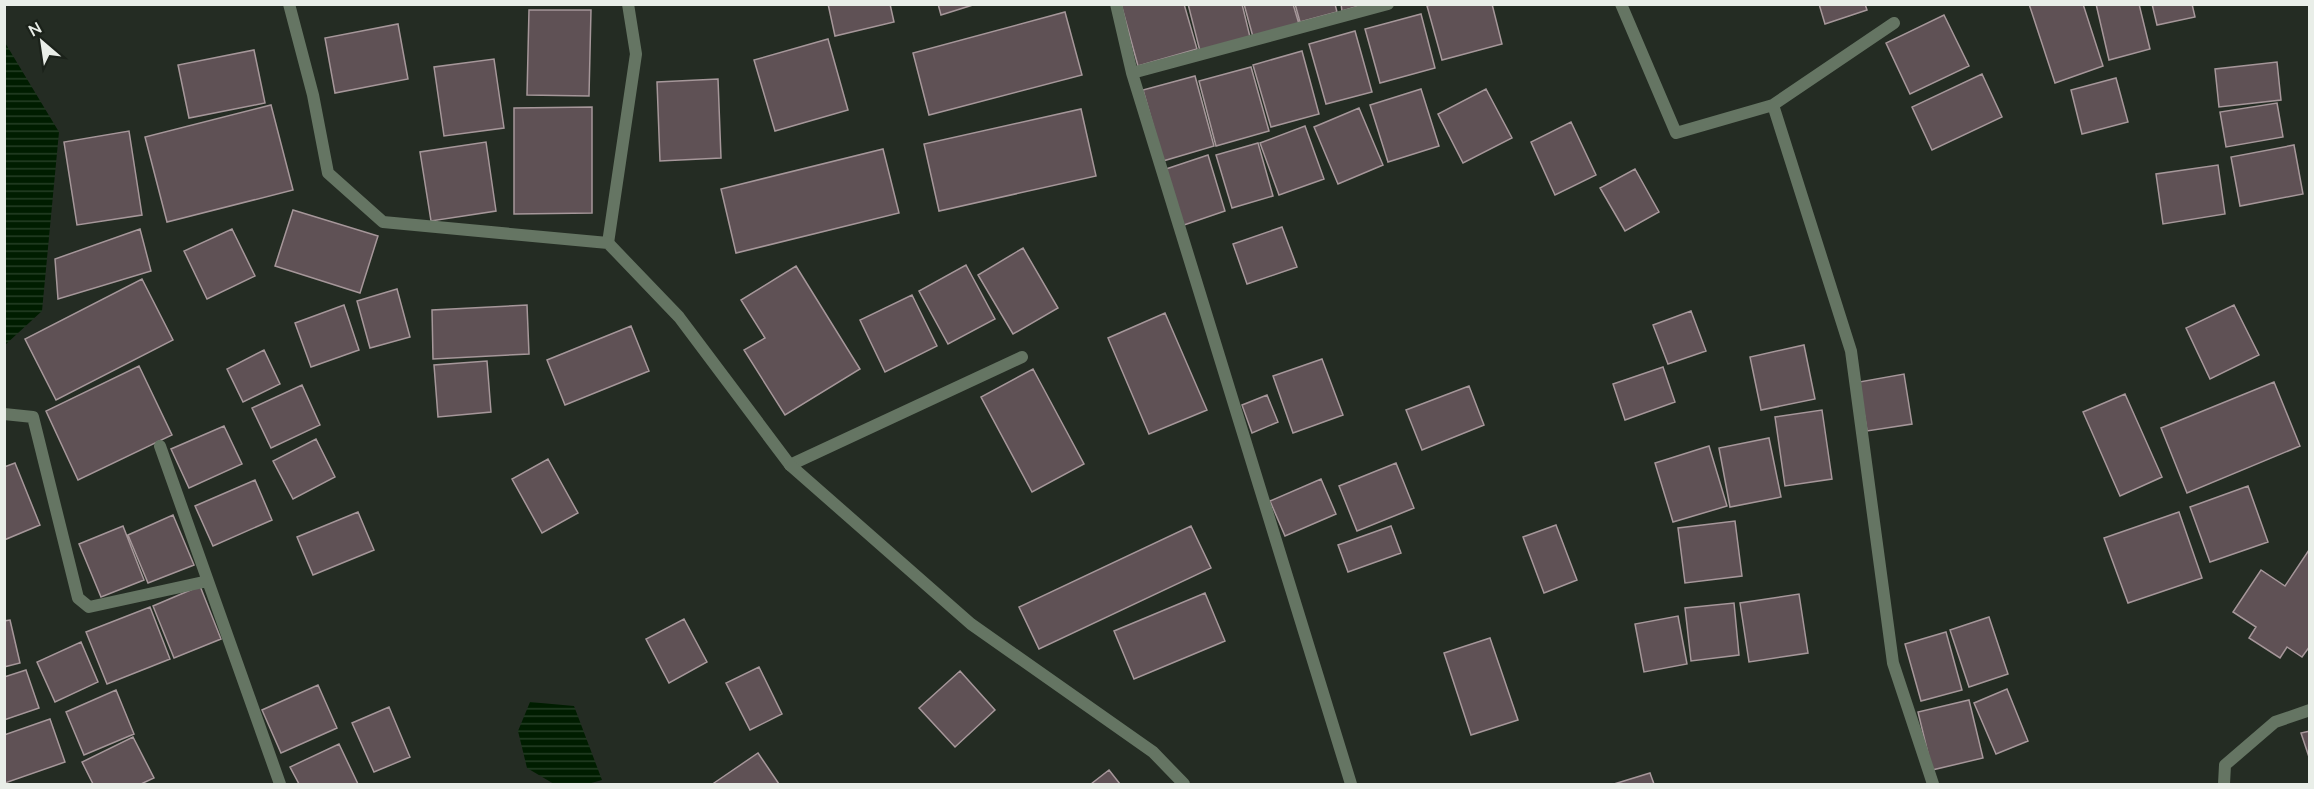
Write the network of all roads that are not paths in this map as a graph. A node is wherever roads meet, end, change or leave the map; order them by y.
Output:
1 (289, 4) edge
2 (628, 4) edge
3 (1116, 4) edge
4 (1388, 4) edge
5 (1621, 4) edge
6 (1894, 24) dead end
7 (1132, 73) junction
8 (1773, 105) junction
9 (608, 243) junction
10 (1022, 357) dead end
11 (4, 414) edge
12 (160, 446) dead end
13 (790, 465) junction
14 (208, 581) junction
15 (2310, 710) edge
16 (280, 784) edge
17 (1184, 784) edge
18 (1351, 784) edge
19 (1933, 784) edge
20 (2224, 784) edge

1 - 9 street
2 - 9 street
3 - 7 street
4 - 7 street
5 - 8 street
6 - 8 street
7 - 18 street
8 - 19 street
9 - 13 street
10 - 13 street
11 - 14 street
12 - 14 street
13 - 17 street
14 - 16 street
15 - 20 street

